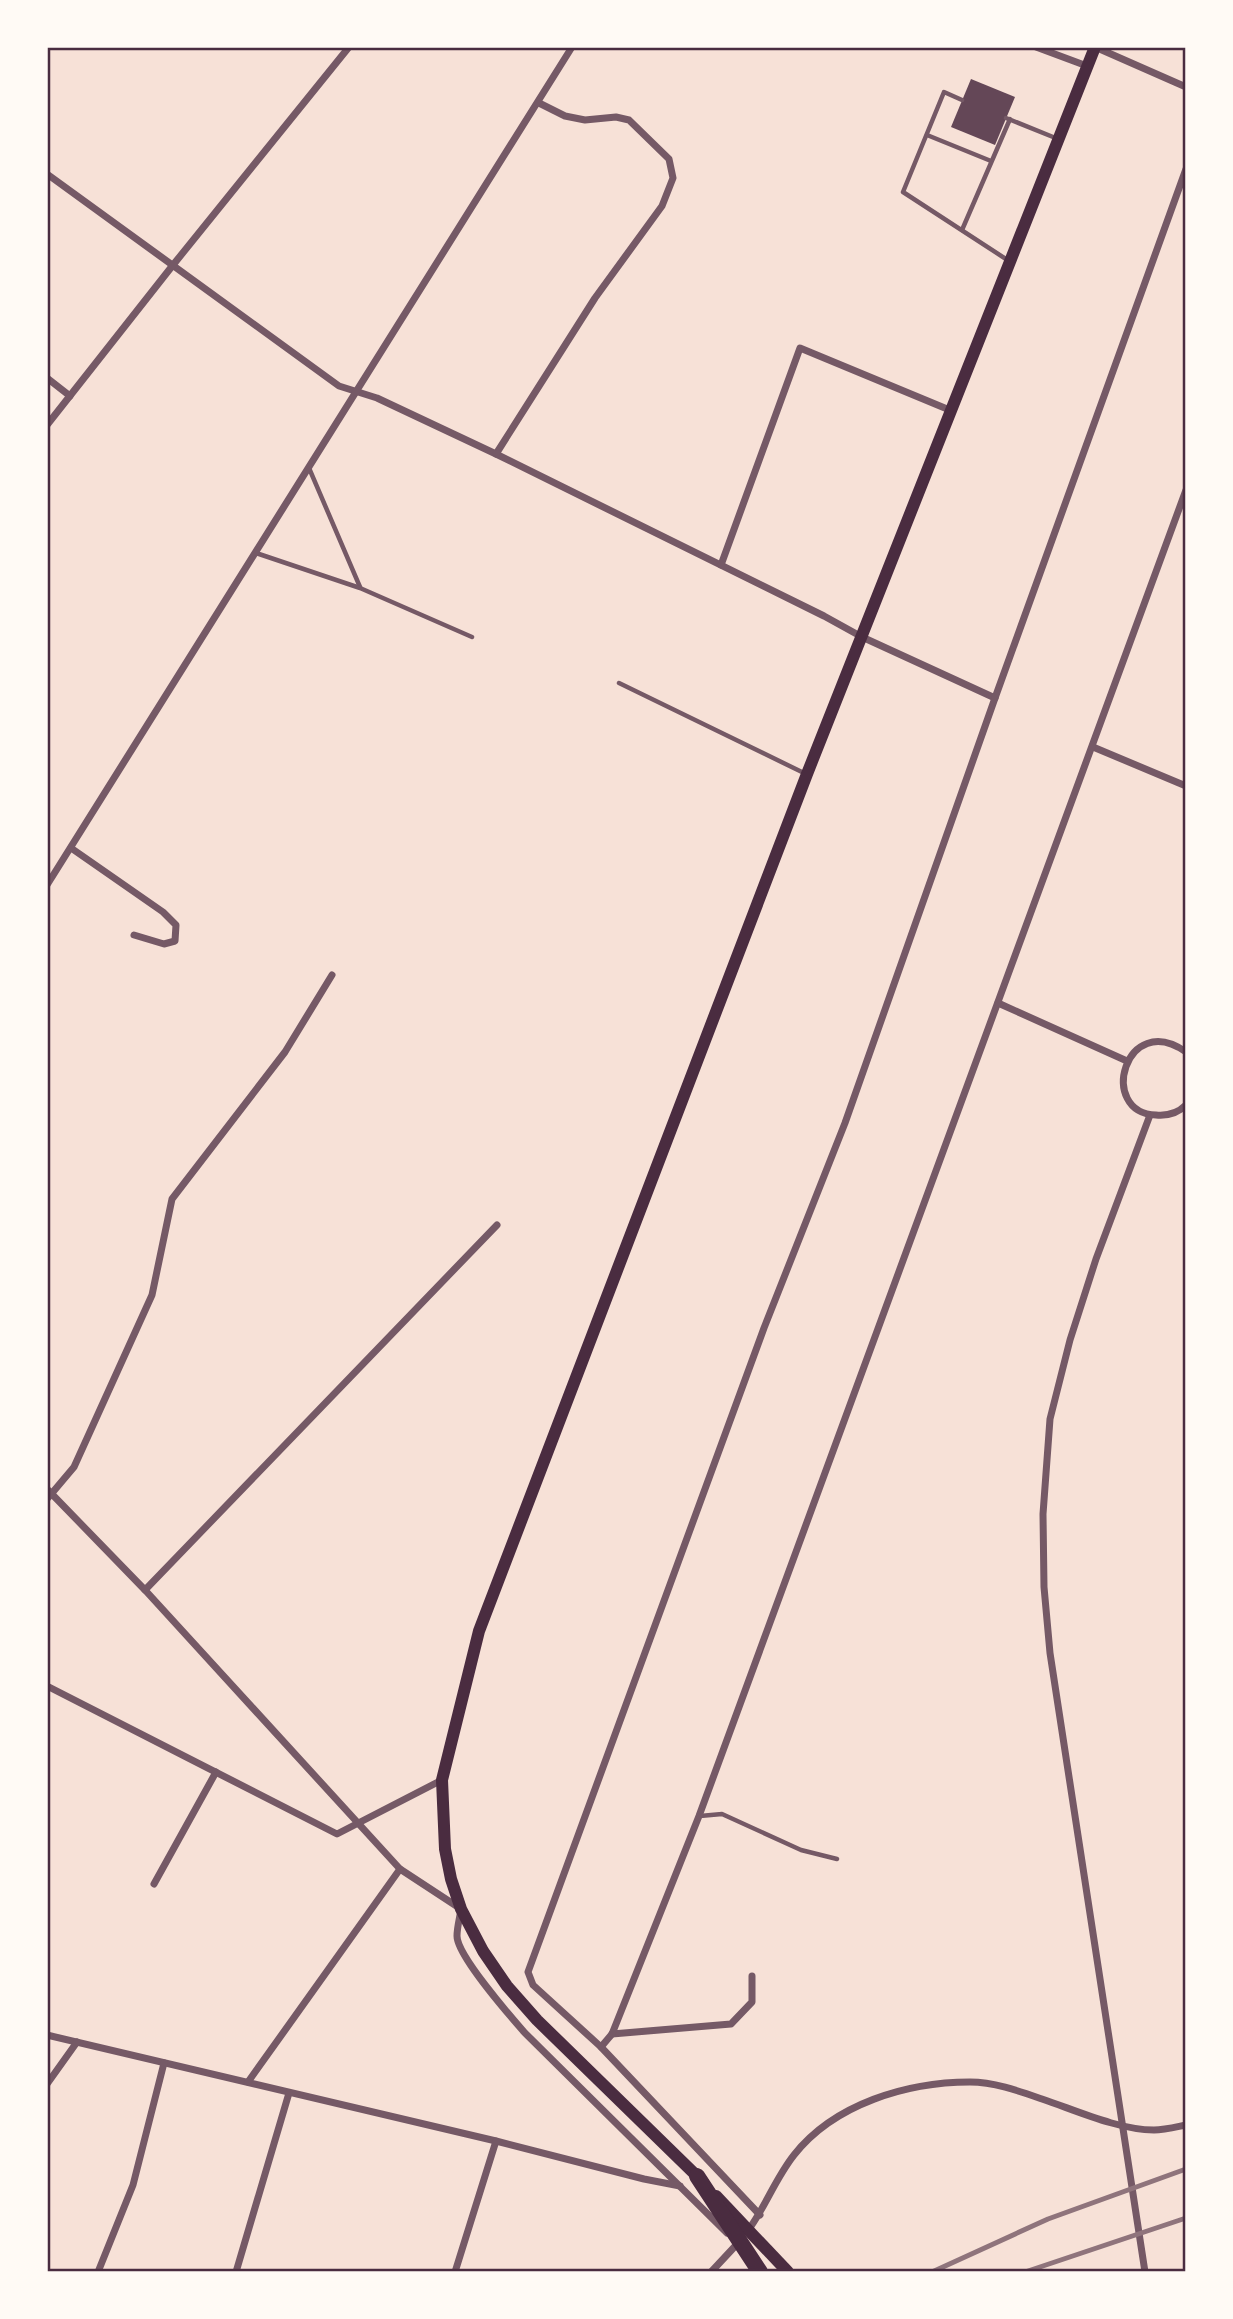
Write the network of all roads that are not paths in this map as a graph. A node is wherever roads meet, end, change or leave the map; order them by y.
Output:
1 (349, 47) edge
2 (572, 47) edge
3 (1036, 47) edge
4 (1095, 47) edge
5 (1087, 66) junction
6 (1186, 87) edge
7 (962, 100) dead end
8 (539, 103) junction
9 (926, 135) junction
10 (1058, 139) junction
11 (991, 161) junction
12 (1186, 169) edge
13 (47, 174) edge
14 (962, 230) junction
15 (1010, 262) junction
16 (173, 265) junction
17 (47, 378) edge
18 (357, 392) junction
19 (70, 396) junction
20 (952, 411) junction
21 (47, 425) edge
22 (496, 454) junction
23 (309, 468) junction
24 (1186, 490) edge
25 (256, 553) junction
26 (721, 565) junction
27 (360, 588) junction
28 (472, 637) dead end
29 (862, 637) junction
30 (619, 682) dead end
31 (995, 698) junction
32 (1093, 747) junction
33 (807, 774) junction
34 (1186, 786) edge
35 (71, 848) junction
36 (47, 885) edge
37 (134, 935) dead end
38 (332, 975) dead end
39 (998, 1003) junction
40 (1186, 1052) edge
41 (1127, 1061) junction
42 (1186, 1105) edge
43 (1150, 1115) junction
44 (497, 1225) dead end
45 (49, 1494) edge
46 (145, 1590) junction
47 (47, 1686) edge
48 (216, 1772) junction
49 (442, 1780) junction
50 (699, 1816) junction
51 (357, 1824) junction
52 (837, 1859) dead end
53 (400, 1869) junction
54 (154, 1884) dead end
55 (461, 1909) junction
56 (752, 1976) dead end
57 (612, 2034) junction
58 (47, 2035) edge
59 (78, 2042) junction
60 (601, 2047) junction
61 (164, 2063) junction
62 (248, 2082) junction
63 (47, 2084) edge
64 (289, 2092) junction
65 (1186, 2125) edge
66 (496, 2141) junction
67 (697, 2176) junction
68 (680, 2186) junction
69 (760, 2214) junction
70 (738, 2244) junction
71 (99, 2272) edge
72 (236, 2272) edge
73 (455, 2272) edge
74 (711, 2272) edge
75 (760, 2272) edge
76 (788, 2272) edge
77 (1145, 2272) edge

1 - 16 street
2 - 8 street
3 - 5 street
4 - 5 main road
4 - 6 street
5 - 10 main road
7 - 9 lane
8 - 18 street
8 - 22 street
9 - 11 lane
9 - 14 lane
10 - 11 lane
10 - 15 main road
11 - 14 lane
12 - 31 street
13 - 16 street
14 - 15 lane
15 - 20 main road
16 - 18 street
16 - 19 street
17 - 19 street
18 - 22 street
18 - 23 street
19 - 21 street
20 - 26 street
20 - 29 main road
22 - 26 street
23 - 25 street
23 - 27 lane
24 - 32 street
25 - 27 lane
25 - 35 street
26 - 29 street
27 - 28 lane
29 - 31 street
29 - 33 main road
30 - 33 lane
31 - 60 street
32 - 34 street
32 - 39 street
33 - 49 main road
35 - 36 street
35 - 37 street
38 - 45 street
39 - 41 street
39 - 50 street
40 - 41 street
41 - 43 street
42 - 43 street
43 - 77 street
44 - 46 street
45 - 46 street
46 - 51 street
47 - 48 street
48 - 51 street
48 - 54 street
49 - 51 street
49 - 55 main road
50 - 52 lane
50 - 57 street
51 - 53 street
53 - 55 street
53 - 62 street
55 - 67 main road
55 - 68 street
56 - 57 street
57 - 60 street
58 - 59 street
59 - 61 street
59 - 63 street
60 - 69 street
61 - 62 street
61 - 71 street
62 - 64 street
64 - 66 street
64 - 72 street
65 - 69 street
66 - 68 street
66 - 73 street
67 - 75 highway
67 - 76 main road
68 - 70 street
69 - 70 street
70 - 74 street

